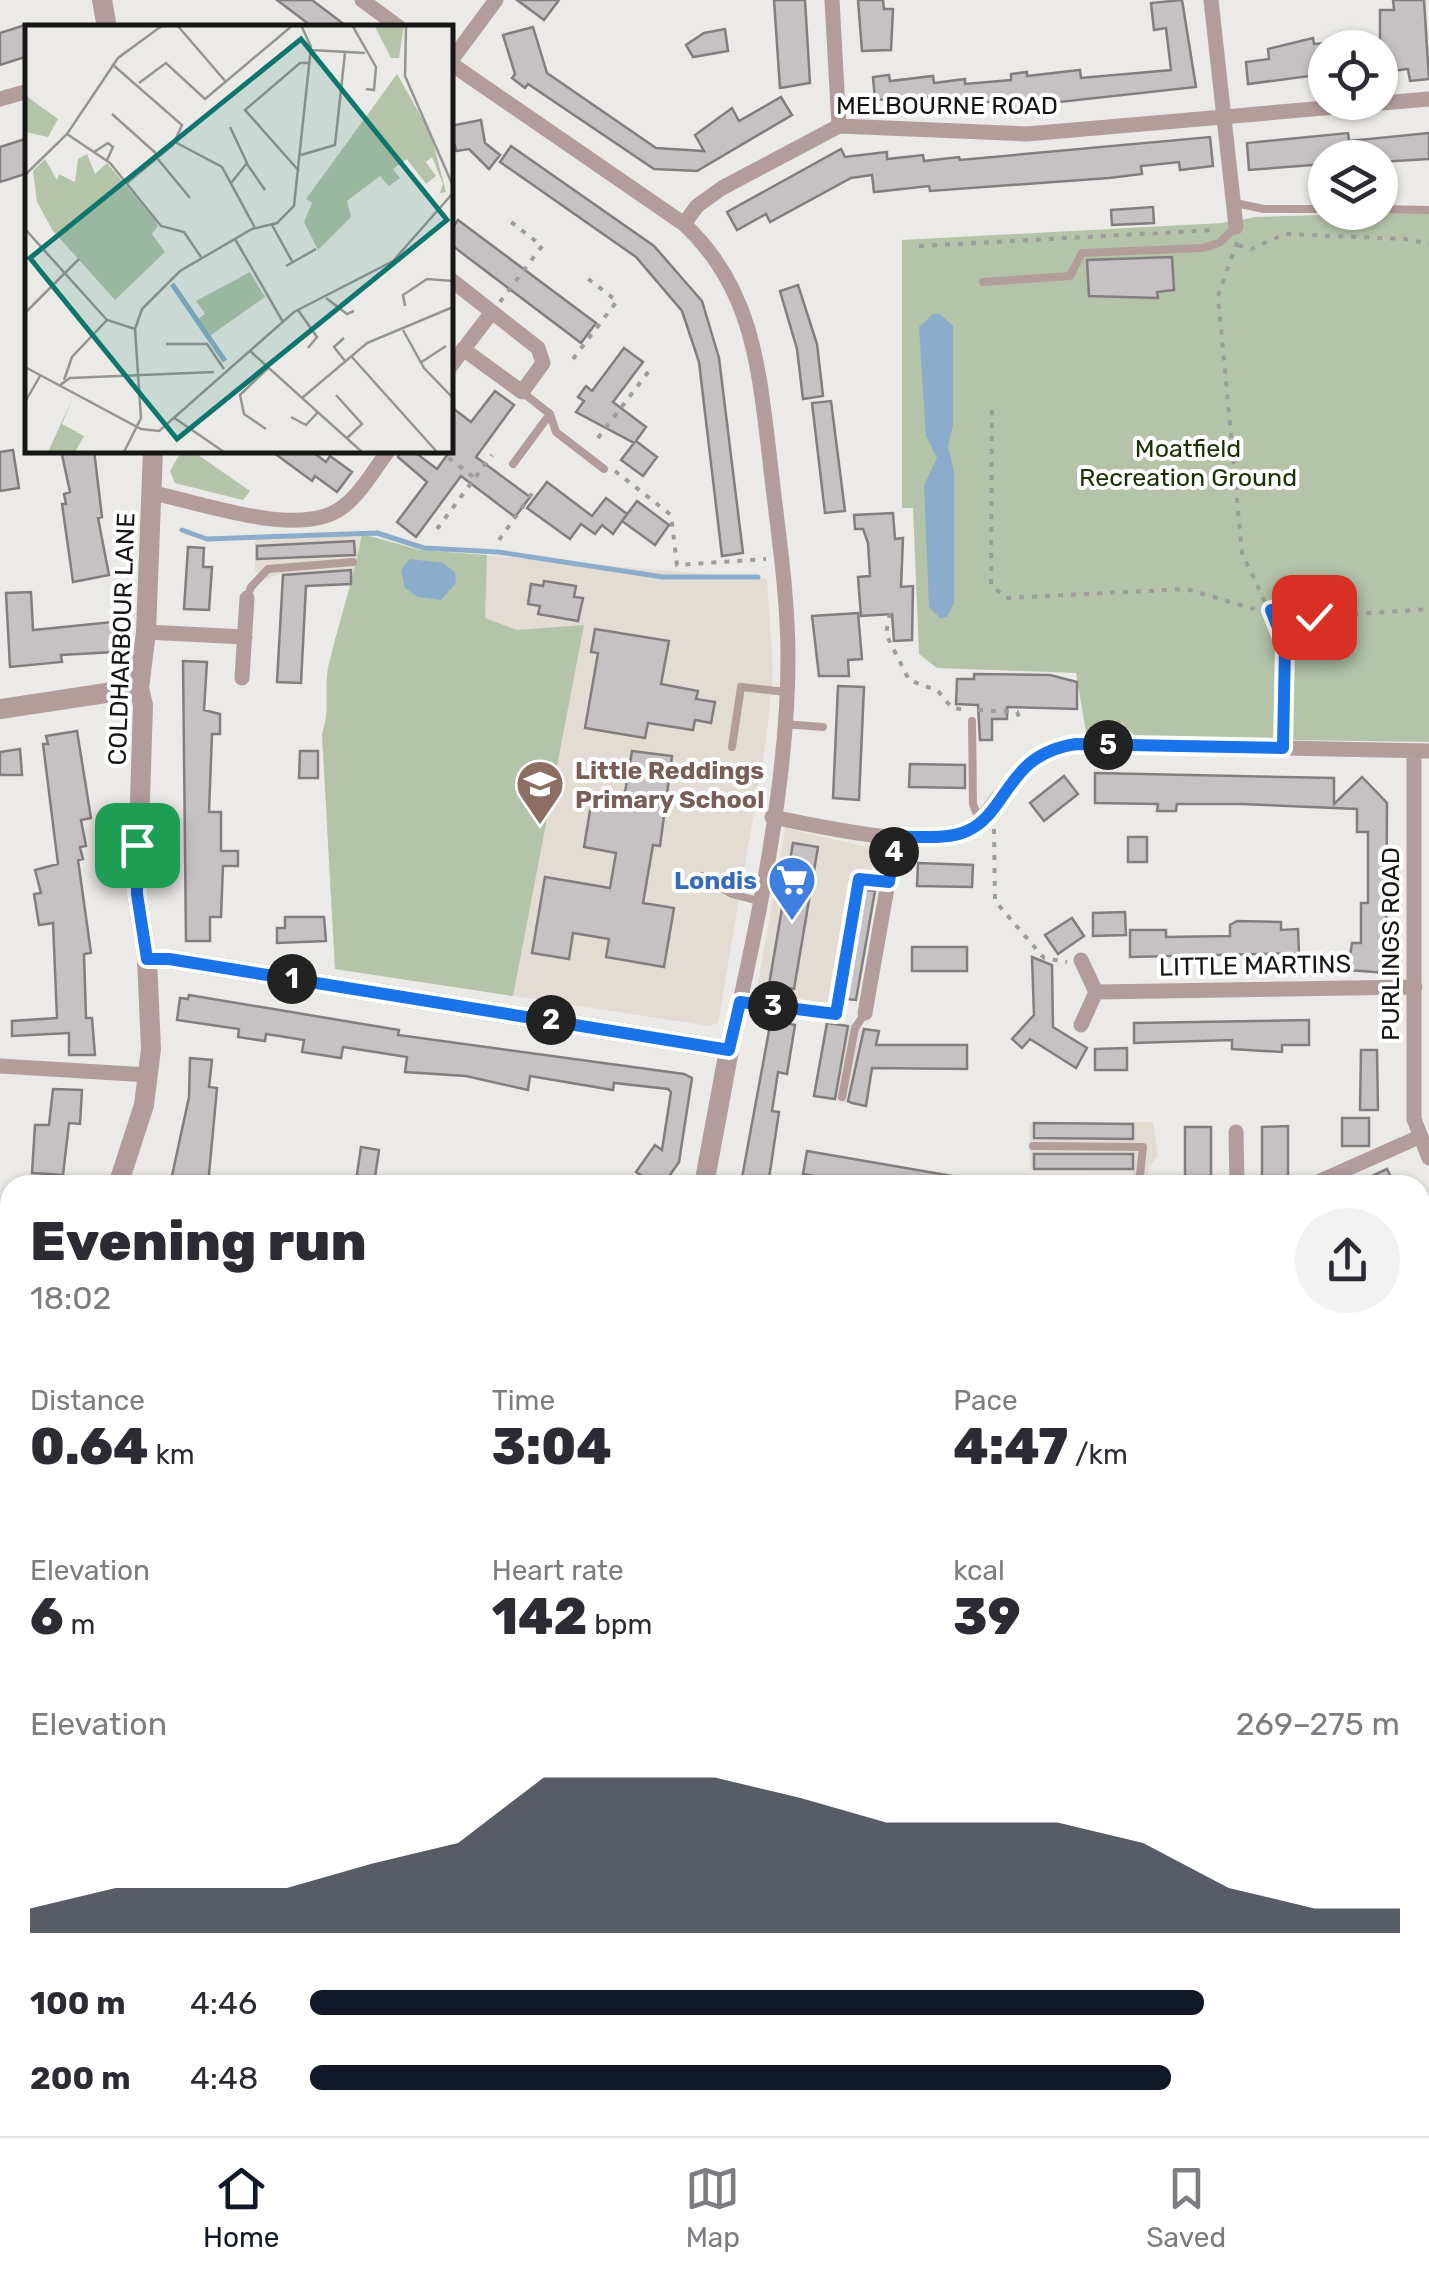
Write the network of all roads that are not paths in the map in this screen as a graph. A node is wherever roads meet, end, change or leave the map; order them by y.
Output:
1 (102, 0) edge
2 (362, 0) edge
3 (496, 0) edge
4 (832, 0) edge
5 (1212, 0) edge
6 (106, 25) edge
7 (396, 25) edge
8 (452, 59) edge
9 (452, 63) edge
10 (25, 92) edge
11 (0, 99) edge
12 (1429, 99) edge
13 (1224, 114) junction
14 (839, 126) junction
15 (1235, 203) junction
16 (1308, 209) edge
17 (1398, 210) edge
18 (1429, 210) edge
19 (684, 224) junction
20 (1236, 228) joint
21 (452, 281) edge
22 (983, 282) dead end
23 (492, 312) junction
24 (463, 349) junction
25 (452, 364) edge
26 (522, 392) junction
27 (550, 414) junction
28 (152, 452) edge
29 (386, 452) edge
30 (513, 464) dead end
31 (607, 469) road end
32 (152, 493) junction
33 (353, 562) dead end
34 (247, 598) joint
35 (146, 632) junction
36 (245, 637) junction
37 (242, 678) dead end
38 (139, 688) junction
39 (786, 692) junction
40 (0, 709) edge
41 (972, 721) dead end
42 (783, 724) junction
43 (823, 726) dead end
44 (732, 747) dead end
45 (1422, 751) edge
46 (772, 817) junction
47 (980, 822) junction
48 (896, 837) junction
49 (702, 876) dead end
50 (889, 882) junction
51 (759, 901) junction
52 (147, 959) junction
53 (1081, 960) road end
54 (1415, 986) junction
55 (1096, 992) junction
56 (740, 1002) junction
57 (1422, 1007) edge
58 (865, 1014) joint
59 (1081, 1024) dead end
60 (729, 1050) junction
61 (0, 1066) edge
62 (149, 1075) junction
63 (842, 1097) dead end
64 (1236, 1132) dead end
65 (1419, 1137) junction
66 (1033, 1146) dead end
67 (1429, 1158) edge
68 (121, 1175) edge
69 (706, 1175) edge
70 (1139, 1175) edge
71 (1237, 1175) edge
72 (1347, 1175) edge

1 - 6 street
2 - 7 street
3 - 8 street
4 - 14 street
5 - 13 street
9 - 19 street
10 - 11 street
12 - 13 street, MELBOURNE ROAD
13 - 14 street, MELBOURNE ROAD
13 - 15 street
14 - 19 street, MELBOURNE ROAD
15 - 16 lane
15 - 20 street
17 - 18 lane
19 - 39 street
20 - 22 lane
21 - 23 street
23 - 24 street
23 - 26 street
24 - 25 street
24 - 26 street
26 - 27 lane
27 - 30 lane
27 - 31 lane
28 - 32 street, COLDHARBOUR LANE
29 - 32 street
32 - 35 street, COLDHARBOUR LANE
33 - 34 lane
34 - 36 street
35 - 36 street
35 - 38 street, COLDHARBOUR LANE
36 - 37 street
38 - 40 street
38 - 52 street, COLDHARBOUR LANE
39 - 42 street
39 - 44 lane
41 - 47 lane
42 - 43 lane
42 - 46 street
45 - 47 street
45 - 54 street, PURLINGS ROAD
46 - 48 street
46 - 51 street
47 - 48 street
48 - 50 street
49 - 51 lane
50 - 56 lane
50 - 58 street
51 - 56 street
52 - 60 street
52 - 62 street, COLDHARBOUR LANE
53 - 55 street
54 - 55 street, LITTLE MARTINS
54 - 57 street, PURLINGS ROAD
55 - 59 street
56 - 60 street
57 - 65 street, PURLINGS ROAD
58 - 63 lane
60 - 69 street
61 - 62 street
62 - 68 street, COLDHARBOUR LANE
64 - 71 street
65 - 67 street
65 - 72 street
66 - 70 lane

